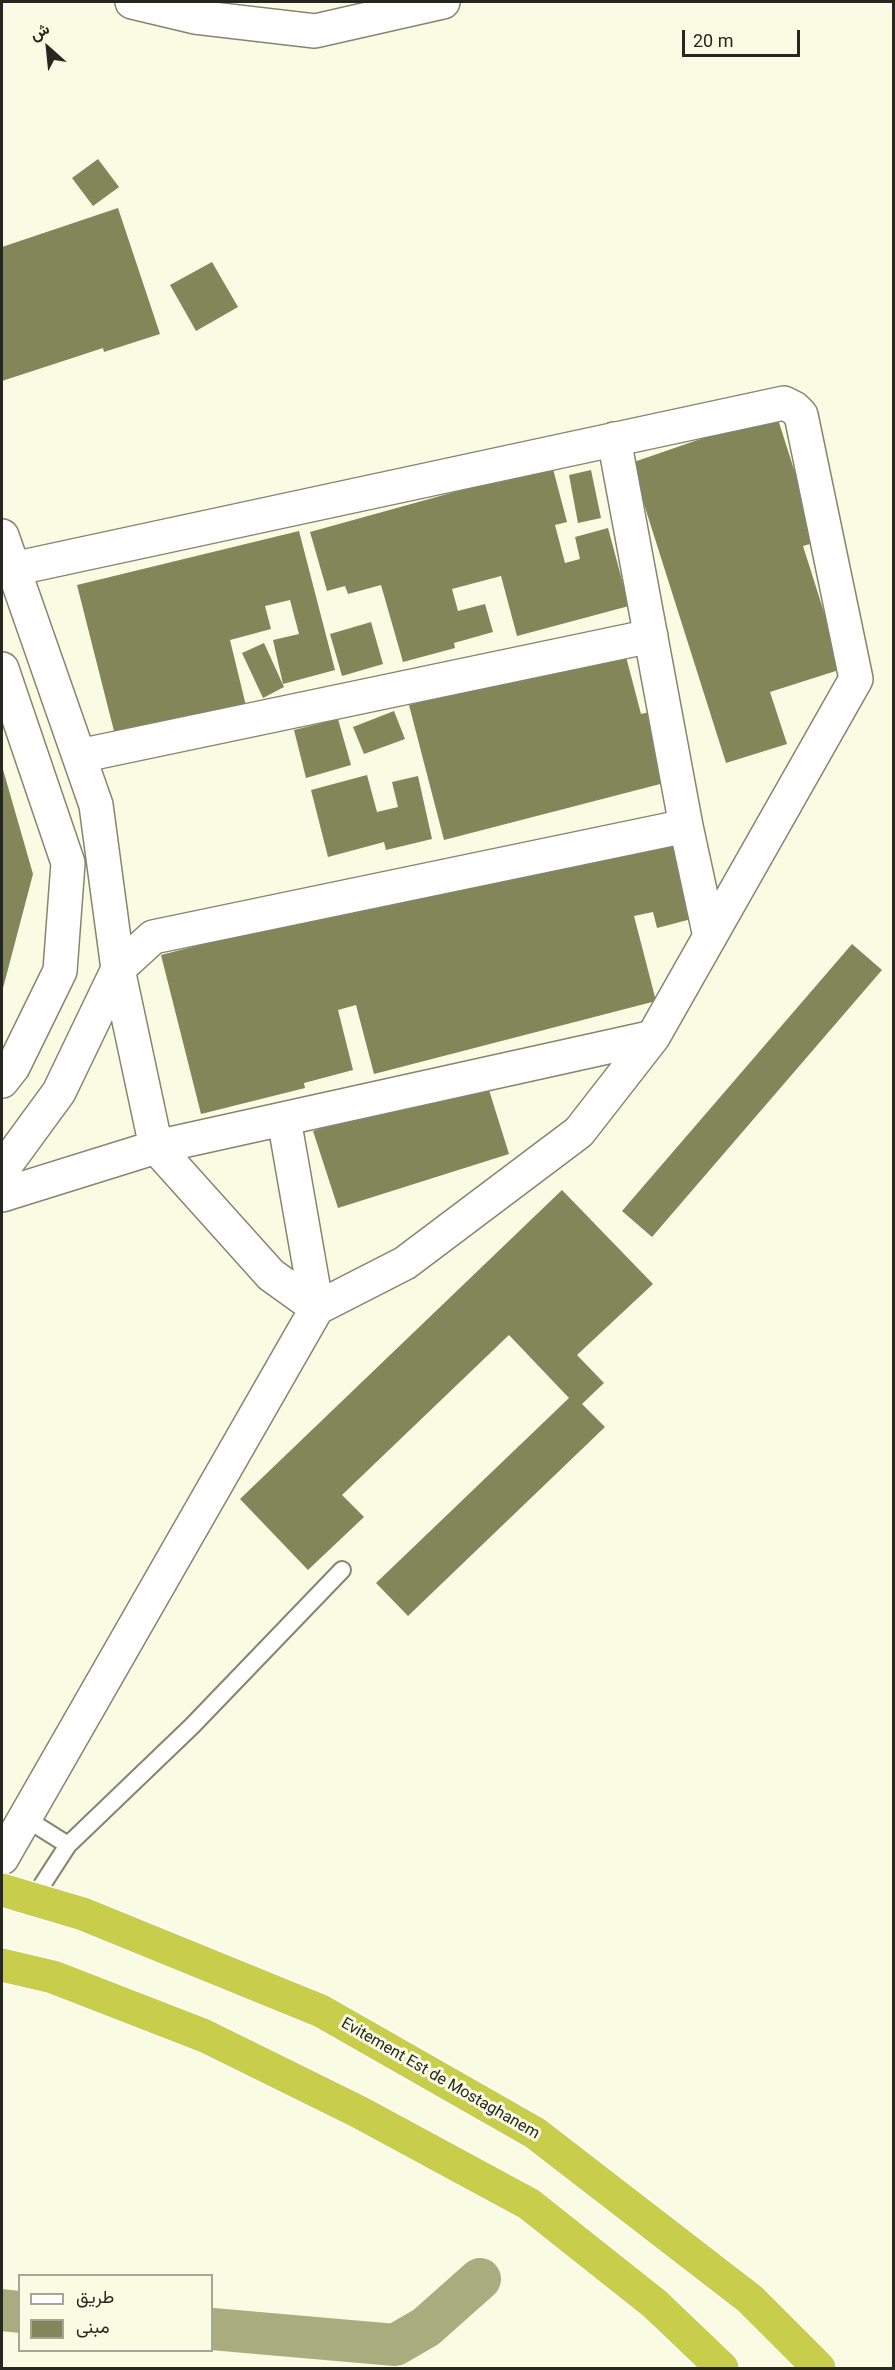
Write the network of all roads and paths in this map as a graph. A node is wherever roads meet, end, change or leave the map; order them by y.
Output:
1 (132, 2) edge
2 (443, 2) edge
3 (207, 9) edge
4 (614, 439) junction
5 (2, 536) edge
6 (13, 569) junction
7 (651, 636) junction
8 (2, 669) edge
9 (79, 756) junction
10 (686, 826) junction
11 (710, 937) junction
12 (118, 969) junction
13 (653, 1037) junction
14 (2, 1081) edge
15 (284, 1119) junction
16 (156, 1148) junction
17 (2, 1170) edge
18 (2, 1195) edge
19 (317, 1308) junction
20 (342, 1570) dead end
21 (25, 1818) junction
22 (68, 1845) junction
23 (2, 1858) edge
24 (2, 1890) edge
25 (33, 1899) junction
26 (2, 1965) edge
27 (720, 2367) edge
28 (819, 2368) edge

1 - 3 street
2 - 3 street
4 - 6 street
4 - 7 street
4 - 11 street
5 - 6 street
6 - 9 street
7 - 9 street
7 - 10 street
8 - 14 street
9 - 12 street
10 - 11 street
10 - 12 street
11 - 13 street
12 - 16 street
12 - 17 street
13 - 15 street
13 - 19 street
15 - 16 street
15 - 19 street
16 - 18 street
16 - 19 street
19 - 21 street
20 - 22 lane
21 - 22 lane
21 - 23 street
22 - 25 lane
24 - 25 highway, Evitement Est de Mostaghanem
25 - 28 highway, Evitement Est de Mostaghanem
26 - 27 highway

